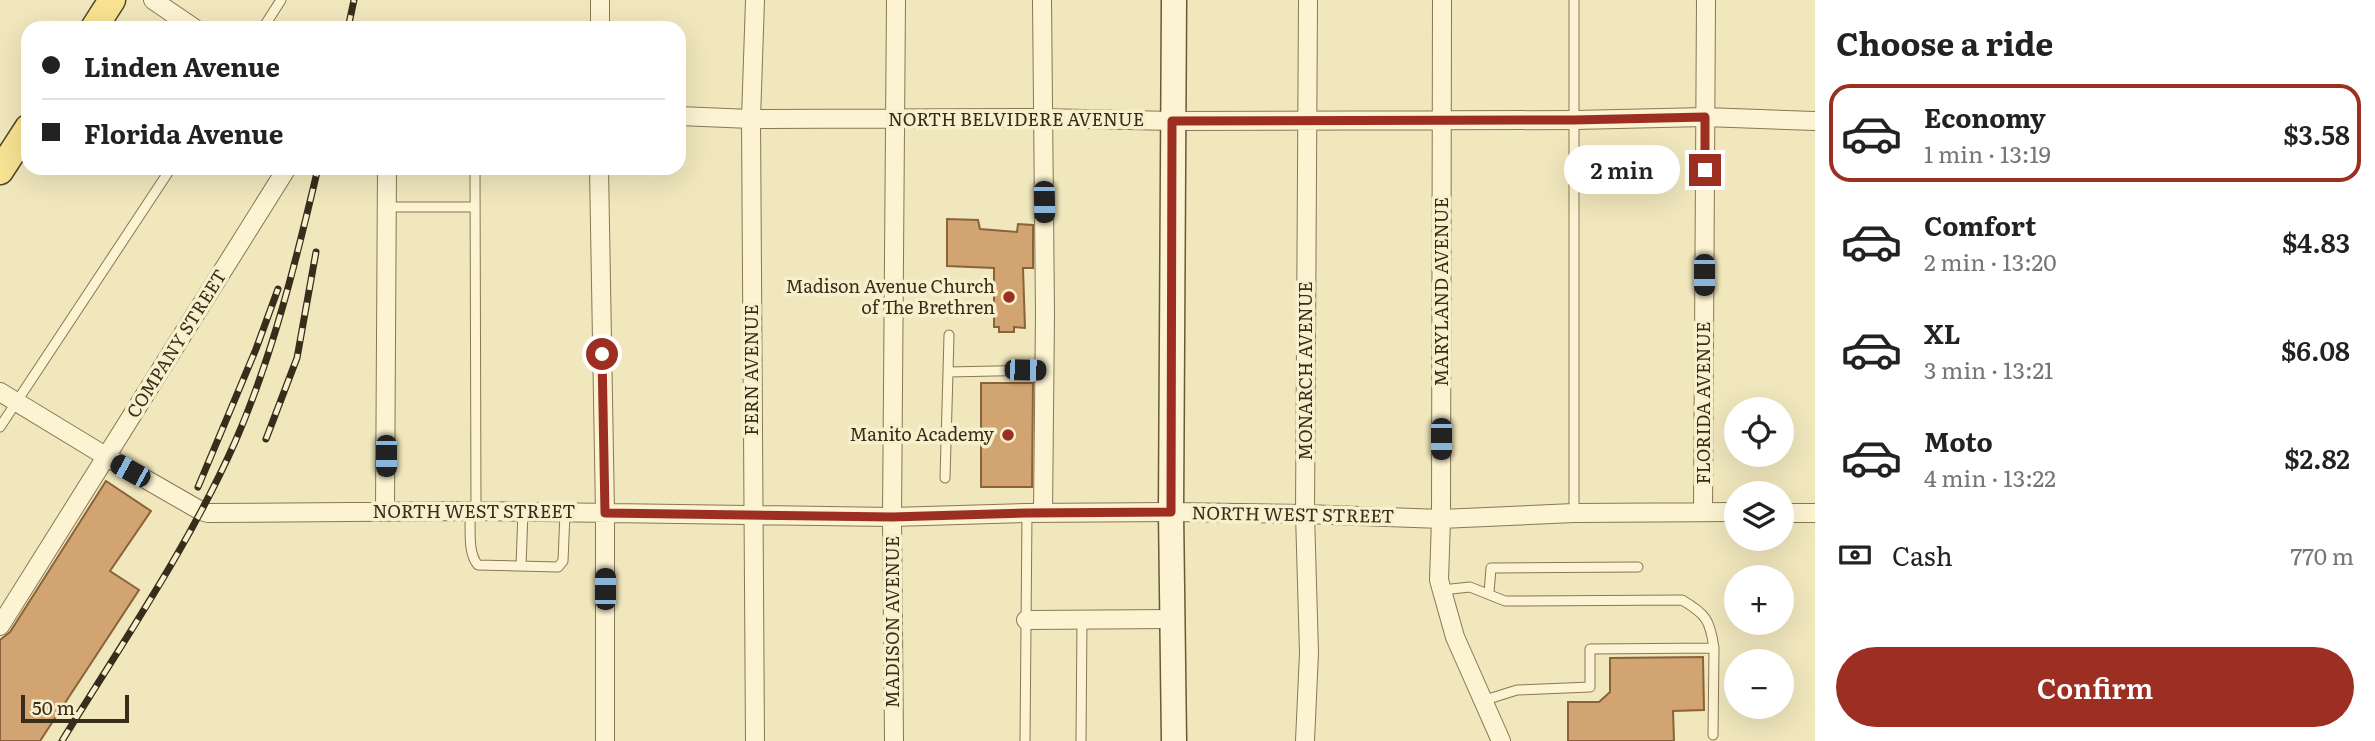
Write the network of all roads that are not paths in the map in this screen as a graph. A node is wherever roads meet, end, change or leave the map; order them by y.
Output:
1 (112, 0) edge
2 (153, 0) edge
3 (281, 0) edge
4 (600, 0) edge
5 (755, 0) edge
6 (896, 0) edge
7 (1042, 0) edge
8 (1174, 0) edge
9 (1308, 0) edge
10 (1443, 0) edge
11 (1574, 0) edge
12 (1706, 0) edge
13 (98, 21) edge
14 (184, 21) edge
15 (268, 21) edge
16 (600, 21) edge
17 (686, 116) edge
18 (1705, 117) junction
19 (1042, 118) junction
20 (751, 119) junction
21 (895, 119) junction
22 (1306, 120) junction
23 (1442, 120) junction
24 (1574, 120) junction
25 (1172, 121) junction
26 (1815, 121) edge
27 (21, 139) edge
28 (0, 171) edge
29 (167, 175) edge
30 (283, 175) edge
31 (387, 175) edge
32 (475, 175) edge
33 (598, 175) edge
34 (386, 207) junction
35 (475, 207) junction
36 (949, 335) dead end
37 (1045, 370) junction
38 (948, 372) junction
39 (0, 392) edge
40 (16, 403) junction
41 (0, 427) edge
42 (107, 457) junction
43 (945, 478) dead end
44 (473, 511) junction
45 (385, 512) junction
46 (523, 512) junction
47 (1171, 512) junction
48 (1703, 512) junction
49 (1724, 512) edge
50 (565, 513) junction
51 (605, 513) junction
52 (1035, 513) junction
53 (1574, 513) junction
54 (1794, 513) edge
55 (1815, 513) edge
56 (1305, 514) junction
57 (753, 516) junction
58 (892, 517) junction
59 (1441, 519) junction
60 (521, 566) junction
61 (1638, 567) dead end
62 (1442, 590) junction
63 (1489, 593) junction
64 (1172, 619) junction
65 (1026, 620) junction
66 (1082, 620) junction
67 (0, 626) edge
68 (1714, 648) junction
69 (1482, 701) junction
70 (1713, 736) dead end
71 (604, 741) edge
72 (755, 741) edge
73 (894, 741) edge
74 (1026, 741) edge
75 (1081, 741) edge
76 (1174, 741) edge
77 (1306, 741) edge
78 (1501, 741) edge

1 - 13 main road
2 - 14 street
3 - 15 lane
4 - 16 street
5 - 20 street, FERN AVENUE
6 - 21 street, MADISON AVENUE
7 - 19 street
8 - 25 street
9 - 22 street, MONARCH AVENUE
10 - 23 street, MARYLAND AVENUE
11 - 24 lane
12 - 18 street, FLORIDA AVENUE
17 - 20 street, NORTH BELVIDERE AVENUE
18 - 24 street, NORTH BELVIDERE AVENUE
18 - 26 street, NORTH BELVIDERE AVENUE
18 - 48 street, FLORIDA AVENUE
19 - 21 street, NORTH BELVIDERE AVENUE
19 - 25 street, NORTH BELVIDERE AVENUE
19 - 37 street
20 - 21 street, NORTH BELVIDERE AVENUE
20 - 57 street, FERN AVENUE
21 - 58 street, MADISON AVENUE
22 - 23 street, NORTH BELVIDERE AVENUE
22 - 25 street, NORTH BELVIDERE AVENUE
22 - 56 street, MONARCH AVENUE
23 - 24 street, NORTH BELVIDERE AVENUE
23 - 59 street, MARYLAND AVENUE
24 - 53 lane
25 - 47 street
27 - 28 main road
29 - 40 lane
30 - 42 street, COMPANY STREET
31 - 34 street
32 - 35 lane
33 - 51 street
34 - 35 lane
34 - 45 street
35 - 44 lane
36 - 38 lane
37 - 38 lane
37 - 52 street
38 - 43 lane
39 - 40 street, NORTH WEST STREET
40 - 41 lane
40 - 42 street, NORTH WEST STREET
42 - 45 street, NORTH WEST STREET
42 - 67 street, COMPANY STREET
44 - 45 street, NORTH WEST STREET
44 - 46 street, NORTH WEST STREET
44 - 60 lane
46 - 50 street, NORTH WEST STREET
46 - 60 lane
47 - 52 street, NORTH WEST STREET
47 - 56 street, NORTH WEST STREET
47 - 64 street
48 - 49 street, NORTH WEST STREET
48 - 53 street, NORTH WEST STREET
50 - 51 street, NORTH WEST STREET
50 - 60 lane
51 - 57 street, NORTH WEST STREET
51 - 71 street
52 - 58 street, NORTH WEST STREET
52 - 65 lane
53 - 59 street, NORTH WEST STREET
54 - 55 street
56 - 59 street, NORTH WEST STREET
56 - 77 street, MONARCH AVENUE
57 - 58 street, NORTH WEST STREET
57 - 72 street, FERN AVENUE
58 - 73 street, MADISON AVENUE
59 - 62 street, MARYLAND AVENUE
61 - 63 lane
62 - 63 lane
62 - 69 street, MARYLAND AVENUE
63 - 68 lane
64 - 66 street
64 - 76 street
65 - 66 street
65 - 74 lane
66 - 75 lane
68 - 69 lane
68 - 70 lane
69 - 78 street, MARYLAND AVENUE

